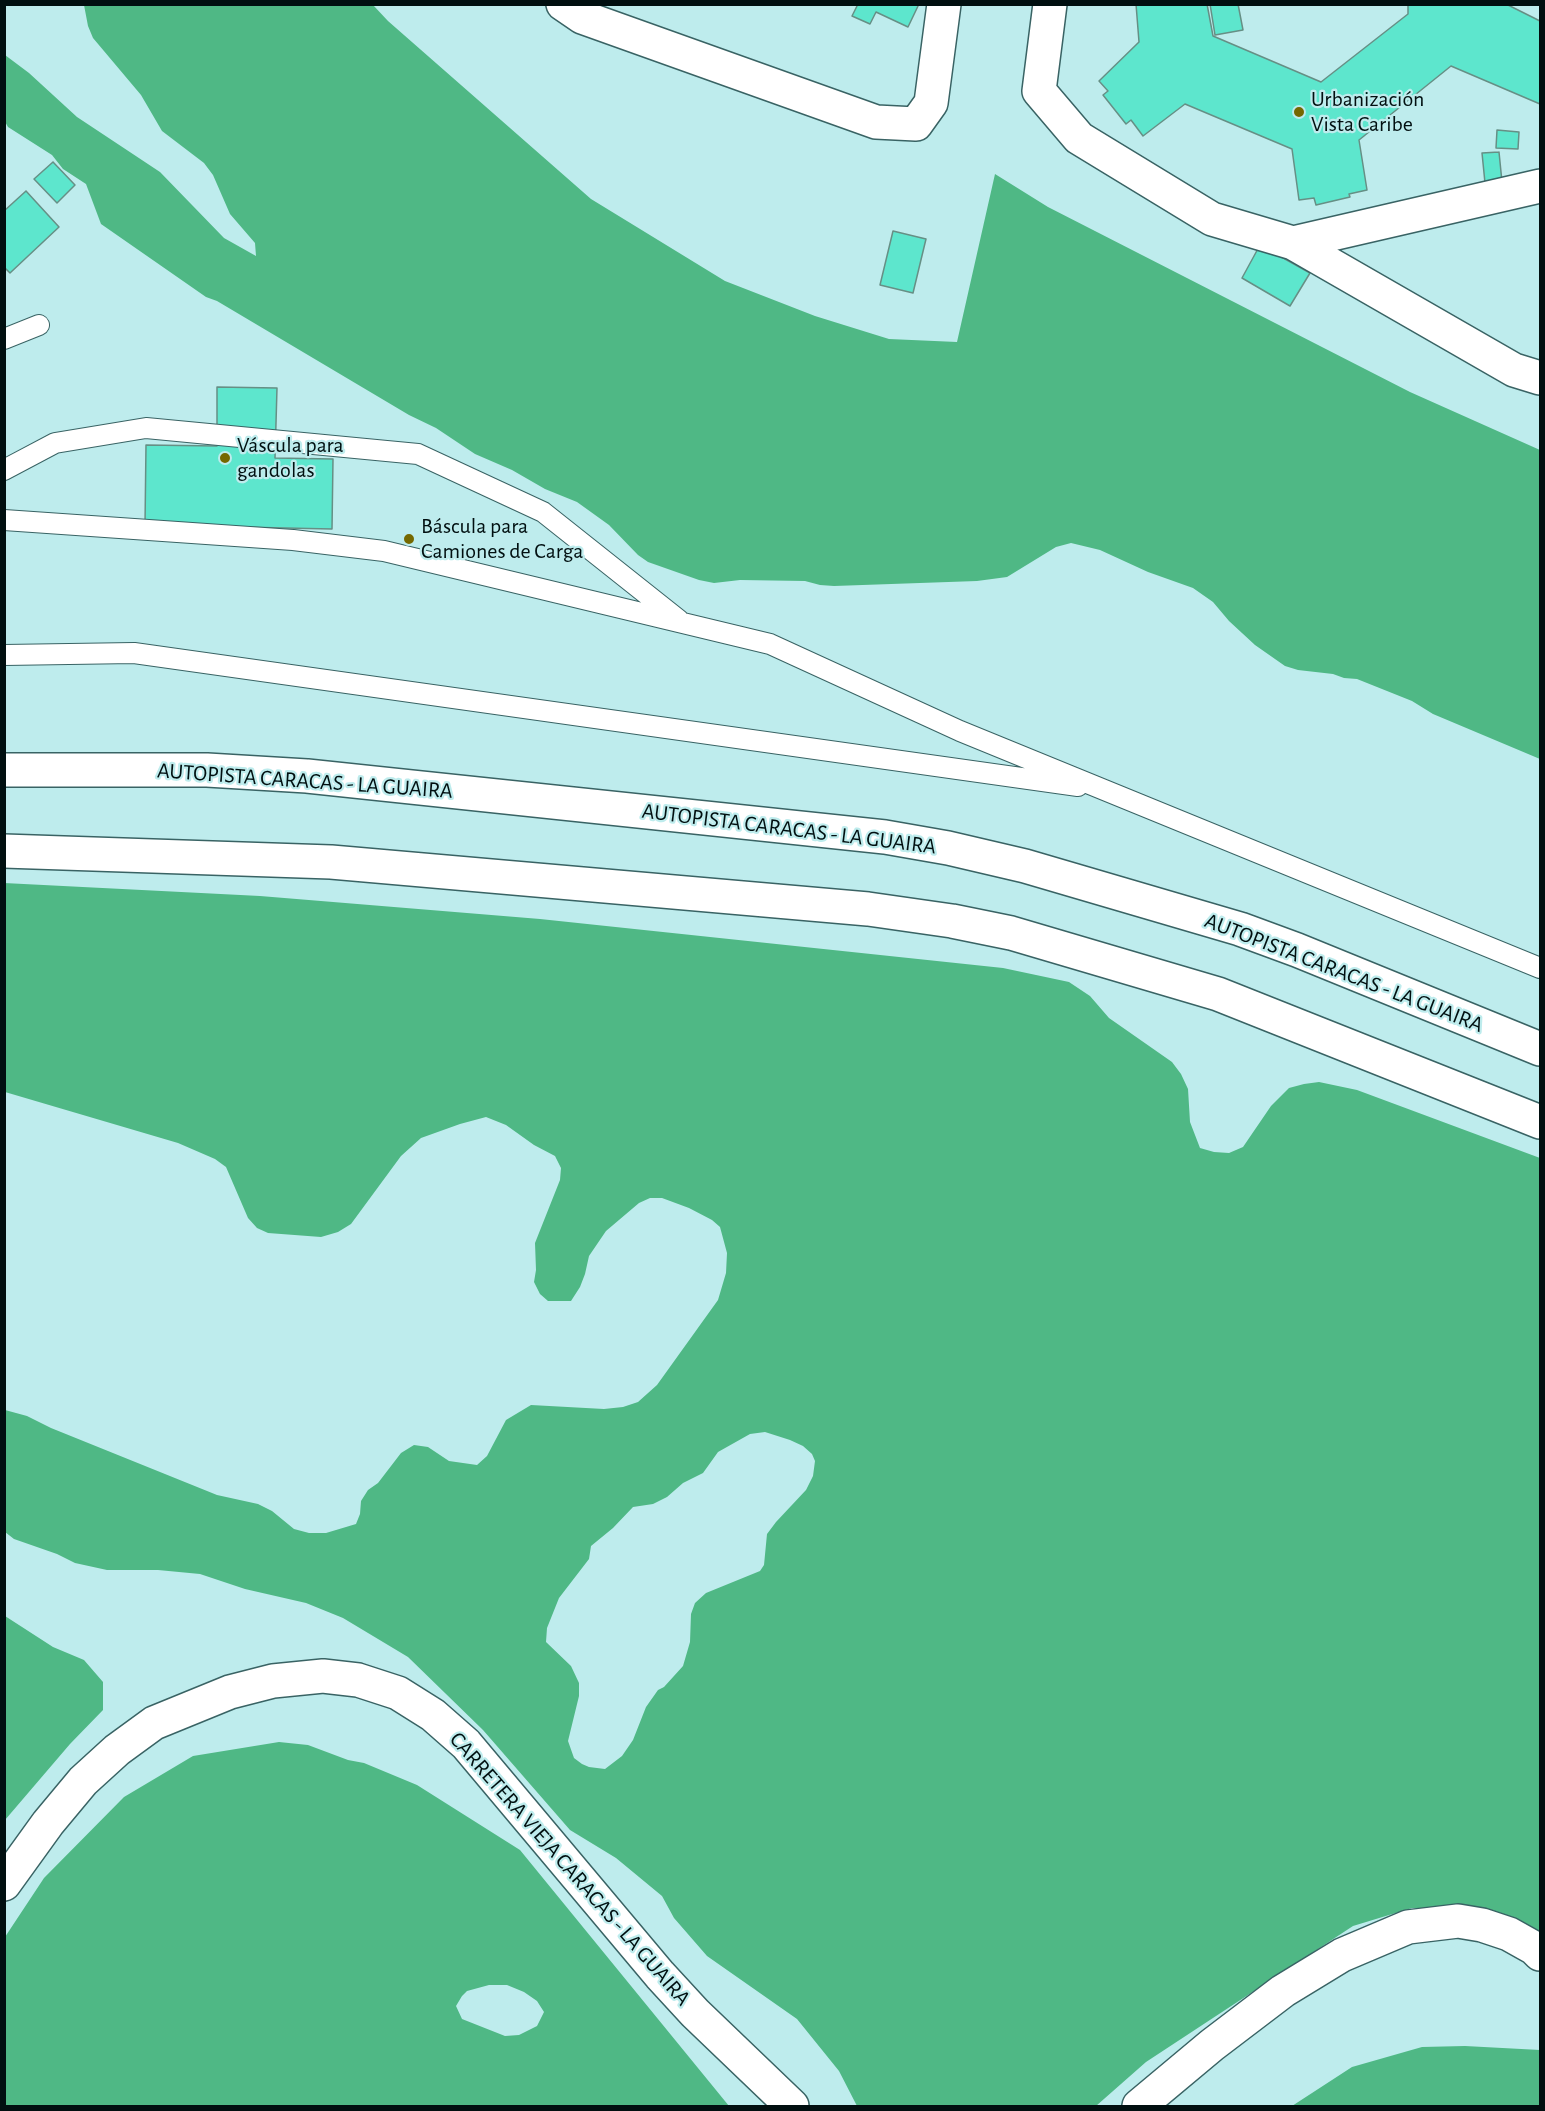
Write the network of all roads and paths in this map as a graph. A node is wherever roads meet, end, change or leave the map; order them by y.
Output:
1 (562, 4) edge
2 (944, 4) edge
3 (1050, 4) edge
4 (1540, 186) edge
5 (1293, 243) junction
6 (39, 326) dead end
7 (4, 339) edge
8 (1540, 378) edge
9 (4, 470) edge
10 (4, 520) edge
11 (684, 623) junction
12 (4, 655) edge
13 (4, 770) edge
14 (1107, 791) junction
15 (4, 851) edge
16 (1540, 968) edge
17 (1540, 1049) edge
18 (1540, 1122) edge
19 (4, 1884) edge
20 (1540, 1954) edge
21 (792, 2106) edge
22 (1139, 2106) edge

1 - 2 main road
3 - 5 main road
4 - 5 main road
5 - 8 main road
6 - 7 lane
9 - 11 lane
10 - 11 lane
11 - 14 lane
12 - 14 lane
13 - 17 main road, AUTOPISTA CARACAS - LA GUAIRA
14 - 16 lane
15 - 18 main road
19 - 21 main road, CARRETERA VIEJA CARACAS - LA GUAIRA
20 - 22 main road

